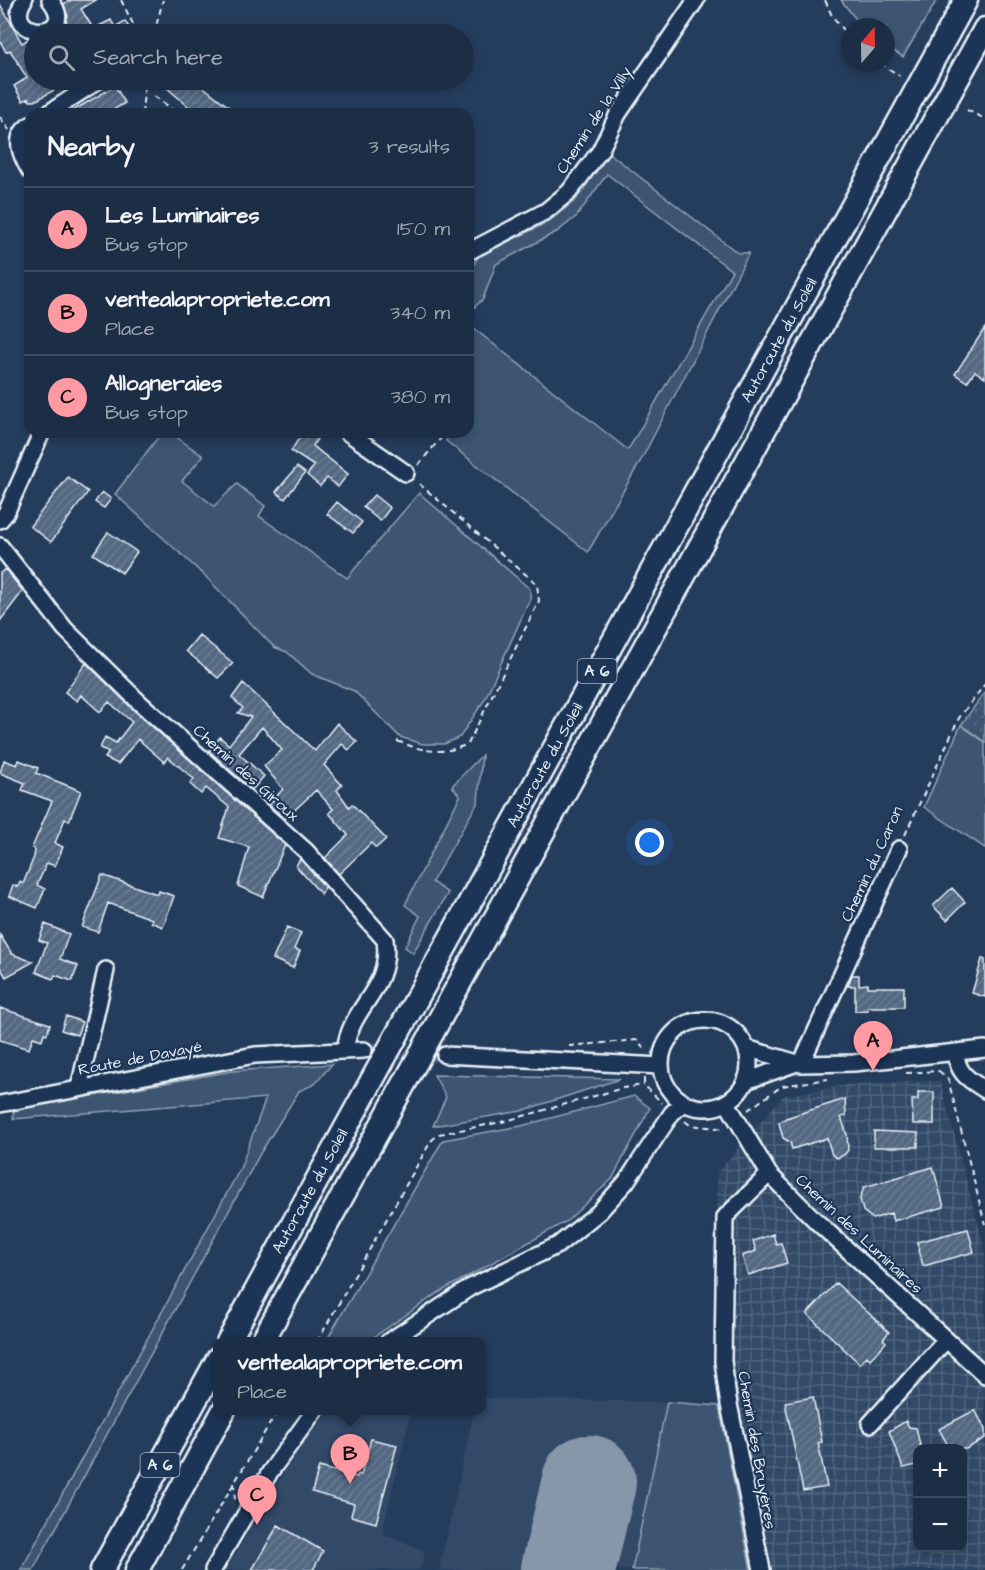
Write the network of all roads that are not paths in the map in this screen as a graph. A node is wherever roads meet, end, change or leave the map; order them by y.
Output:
1 (24, 0) edge
2 (50, 0) edge
3 (696, 0) edge
4 (966, 0) edge
5 (52, 24) edge
6 (24, 27) edge
7 (985, 29) edge
8 (74, 90) edge
9 (54, 108) edge
10 (24, 131) edge
11 (24, 161) edge
12 (474, 249) edge
13 (39, 438) edge
14 (356, 438) edge
15 (406, 472) road end
16 (0, 520) edge
17 (1, 548) edge
18 (899, 849) road end
19 (106, 970) dead end
20 (746, 1048) junction
21 (985, 1049) edge
22 (345, 1050) junction
23 (364, 1050) tunnel mouth
24 (955, 1053) junction
25 (445, 1055) tunnel mouth
26 (797, 1064) junction
27 (661, 1066) junction
28 (746, 1081) junction
29 (79, 1088) junction
30 (985, 1090) edge
31 (683, 1103) junction
32 (727, 1103) junction
33 (0, 1104) edge
34 (769, 1174) junction
35 (230, 1337) edge
36 (264, 1337) edge
37 (394, 1337) edge
38 (946, 1340) junction
39 (213, 1368) edge
40 (985, 1375) edge
41 (221, 1415) edge
42 (311, 1415) edge
43 (870, 1424) dead end
44 (102, 1570) edge
45 (137, 1570) edge
46 (213, 1570) edge
47 (762, 1570) edge

1 - 6 street
2 - 5 street
3 - 12 street, Chemin de la Villy
4 - 35 highway, Autoroute du Soleil / A 6
7 - 36 highway, Autoroute du Soleil / A 6
8 - 9 street
10 - 11 street
13 - 16 street
14 - 15 street
17 - 22 street, Chemin des Giroux
18 - 26 street, Chemin du Caron
19 - 29 street
20 - 26 street
20 - 27 street
20 - 28 street
21 - 24 street
22 - 23 street, Route de Davayé
22 - 29 street, Route de Davayé
24 - 26 street
24 - 30 street
25 - 27 street
26 - 28 street
27 - 31 street
28 - 32 street
29 - 33 street, Route de Davayé
31 - 32 street
31 - 37 street
32 - 34 street, Chemin des Luminaires
34 - 38 street, Chemin des Luminaires
34 - 47 street, Chemin des Bruyères
38 - 40 street, Chemin des Luminaires
38 - 43 street
39 - 44 highway, A 6
41 - 45 highway, A 6
42 - 46 street

